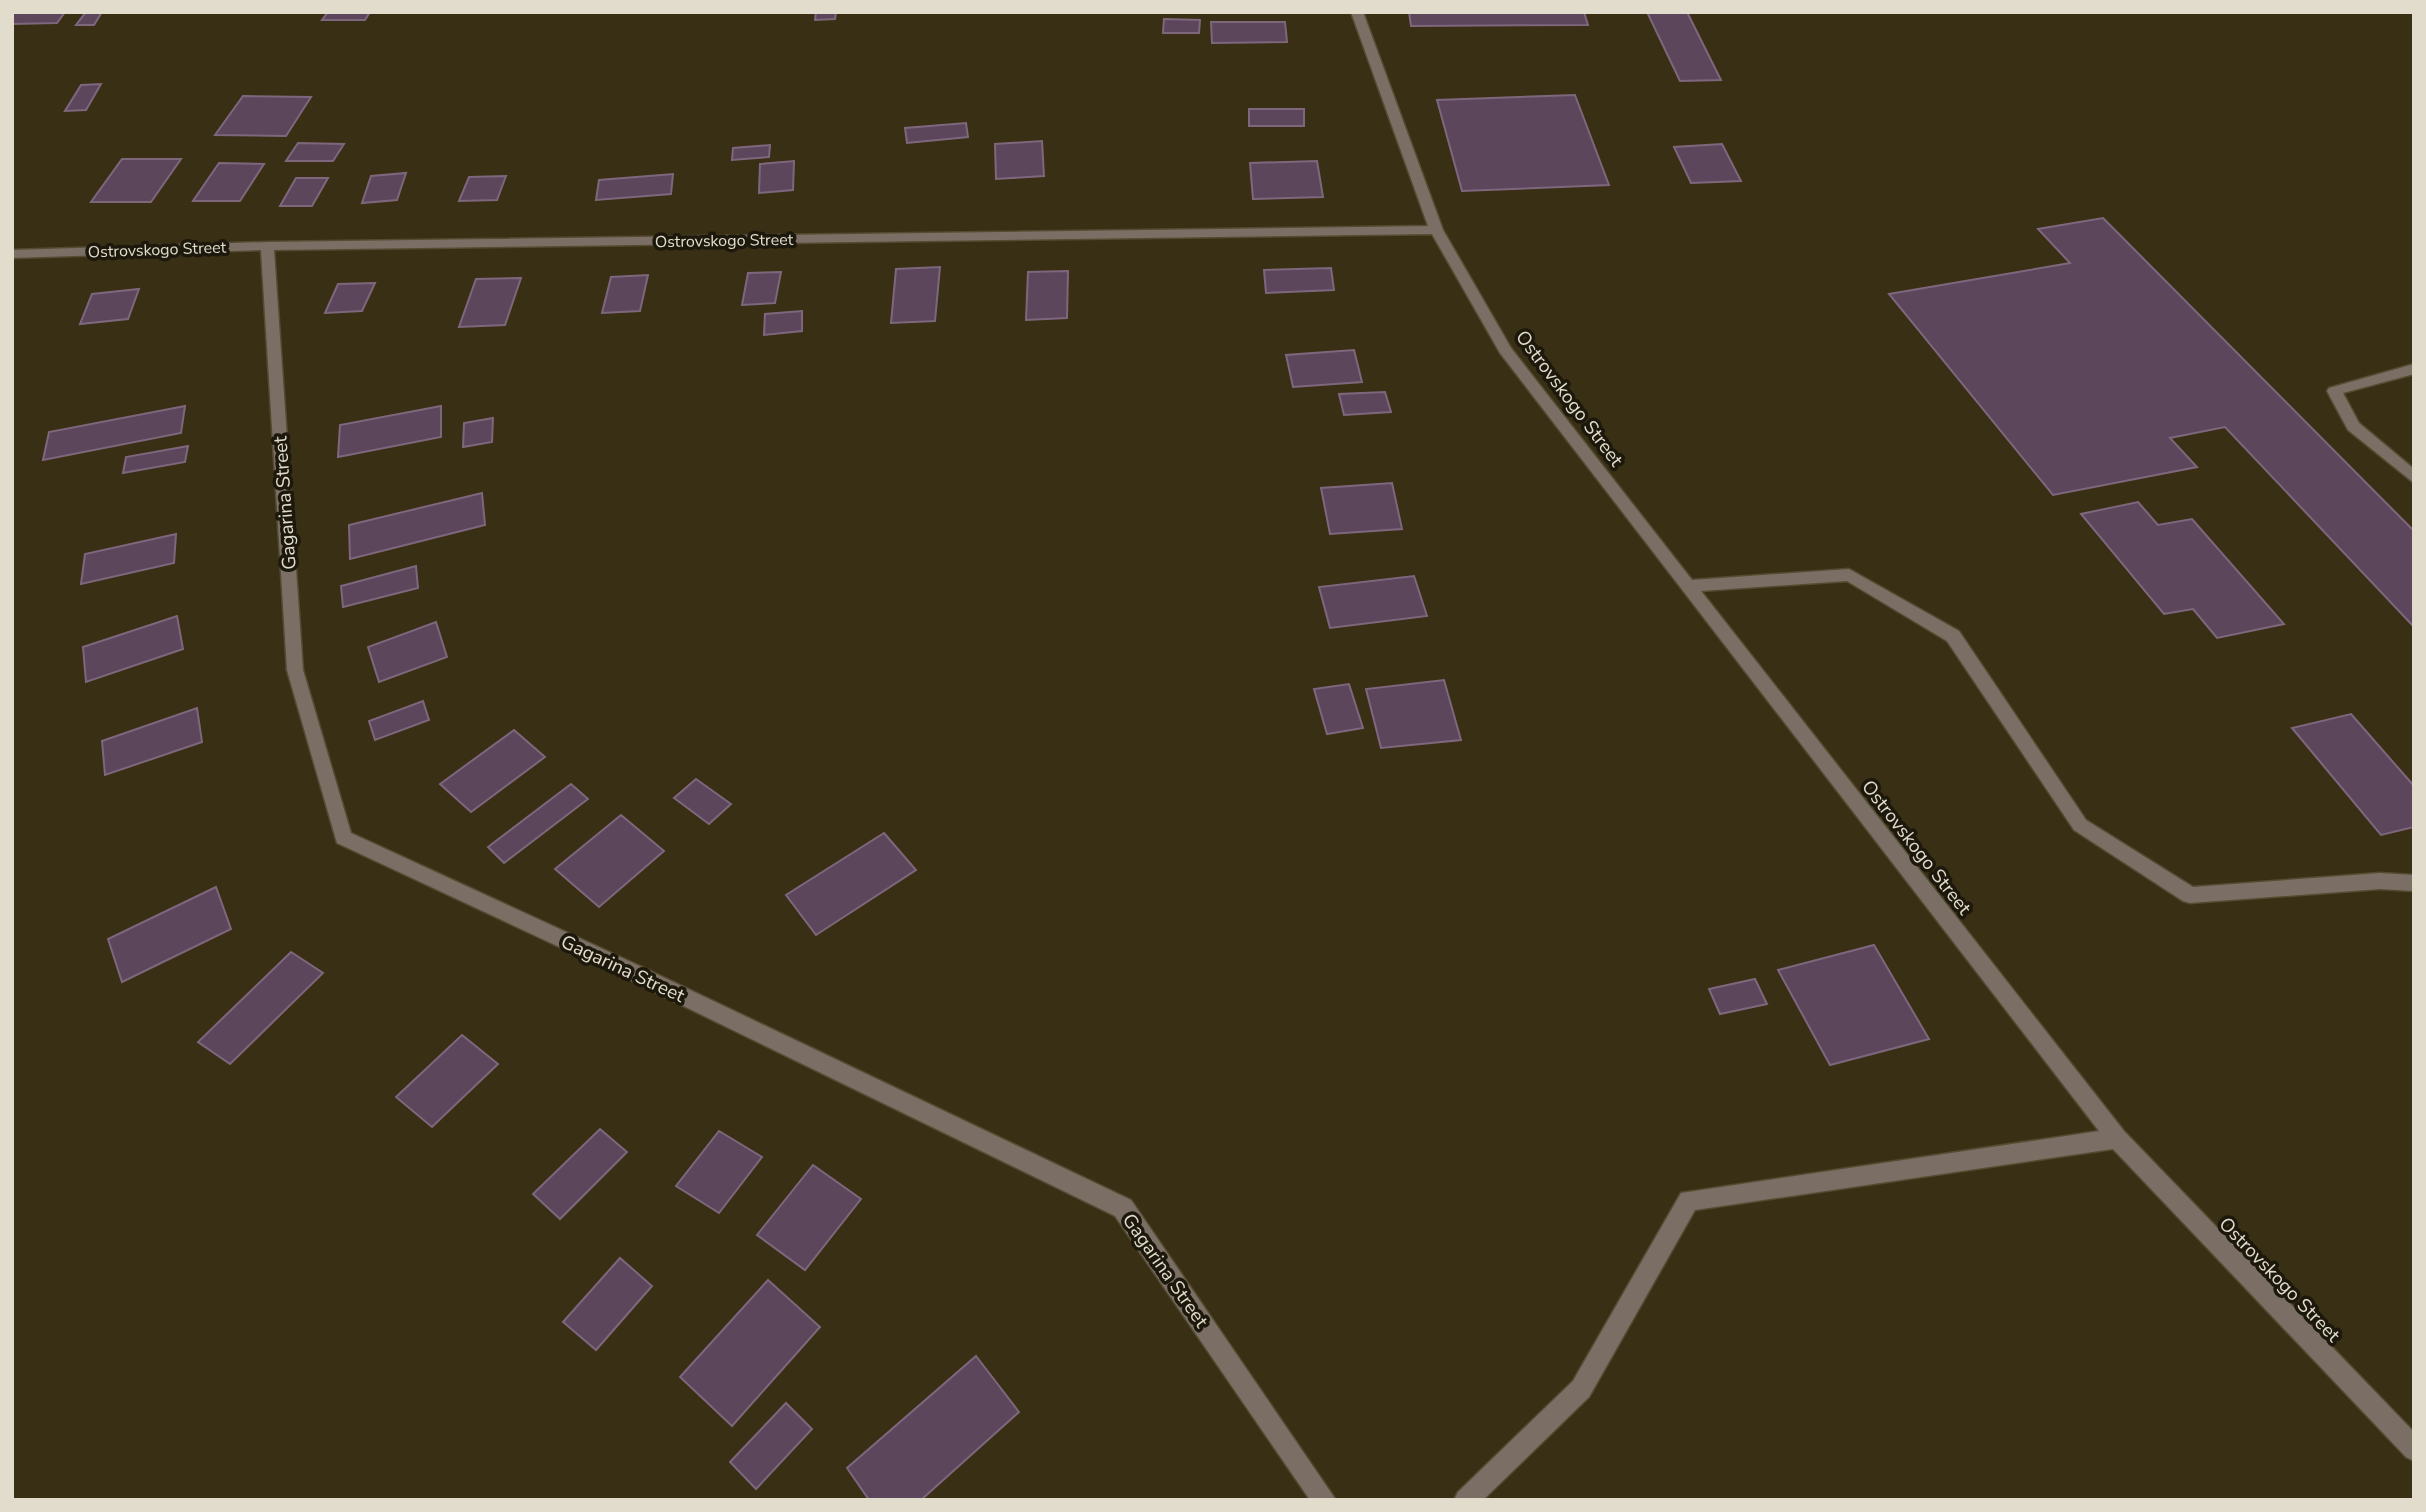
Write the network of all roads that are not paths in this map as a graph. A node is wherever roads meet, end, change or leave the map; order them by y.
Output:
1 (1357, 12) edge
2 (1436, 230) junction
3 (267, 246) junction
4 (12, 254) edge
5 (2414, 369) edge
6 (2414, 478) edge
7 (1688, 586) junction
8 (2414, 883) edge
9 (2117, 1138) junction
10 (2414, 1450) edge
11 (1324, 1500) edge
12 (1465, 1500) edge

1 - 2 street, Ostrovskogo Street
2 - 3 street, Ostrovskogo Street
2 - 7 street, Ostrovskogo Street
3 - 4 street, Ostrovskogo Street
3 - 11 street, Gagarina Street
5 - 6 street
7 - 8 street
7 - 9 street, Ostrovskogo Street
9 - 10 street, Ostrovskogo Street
9 - 12 street

